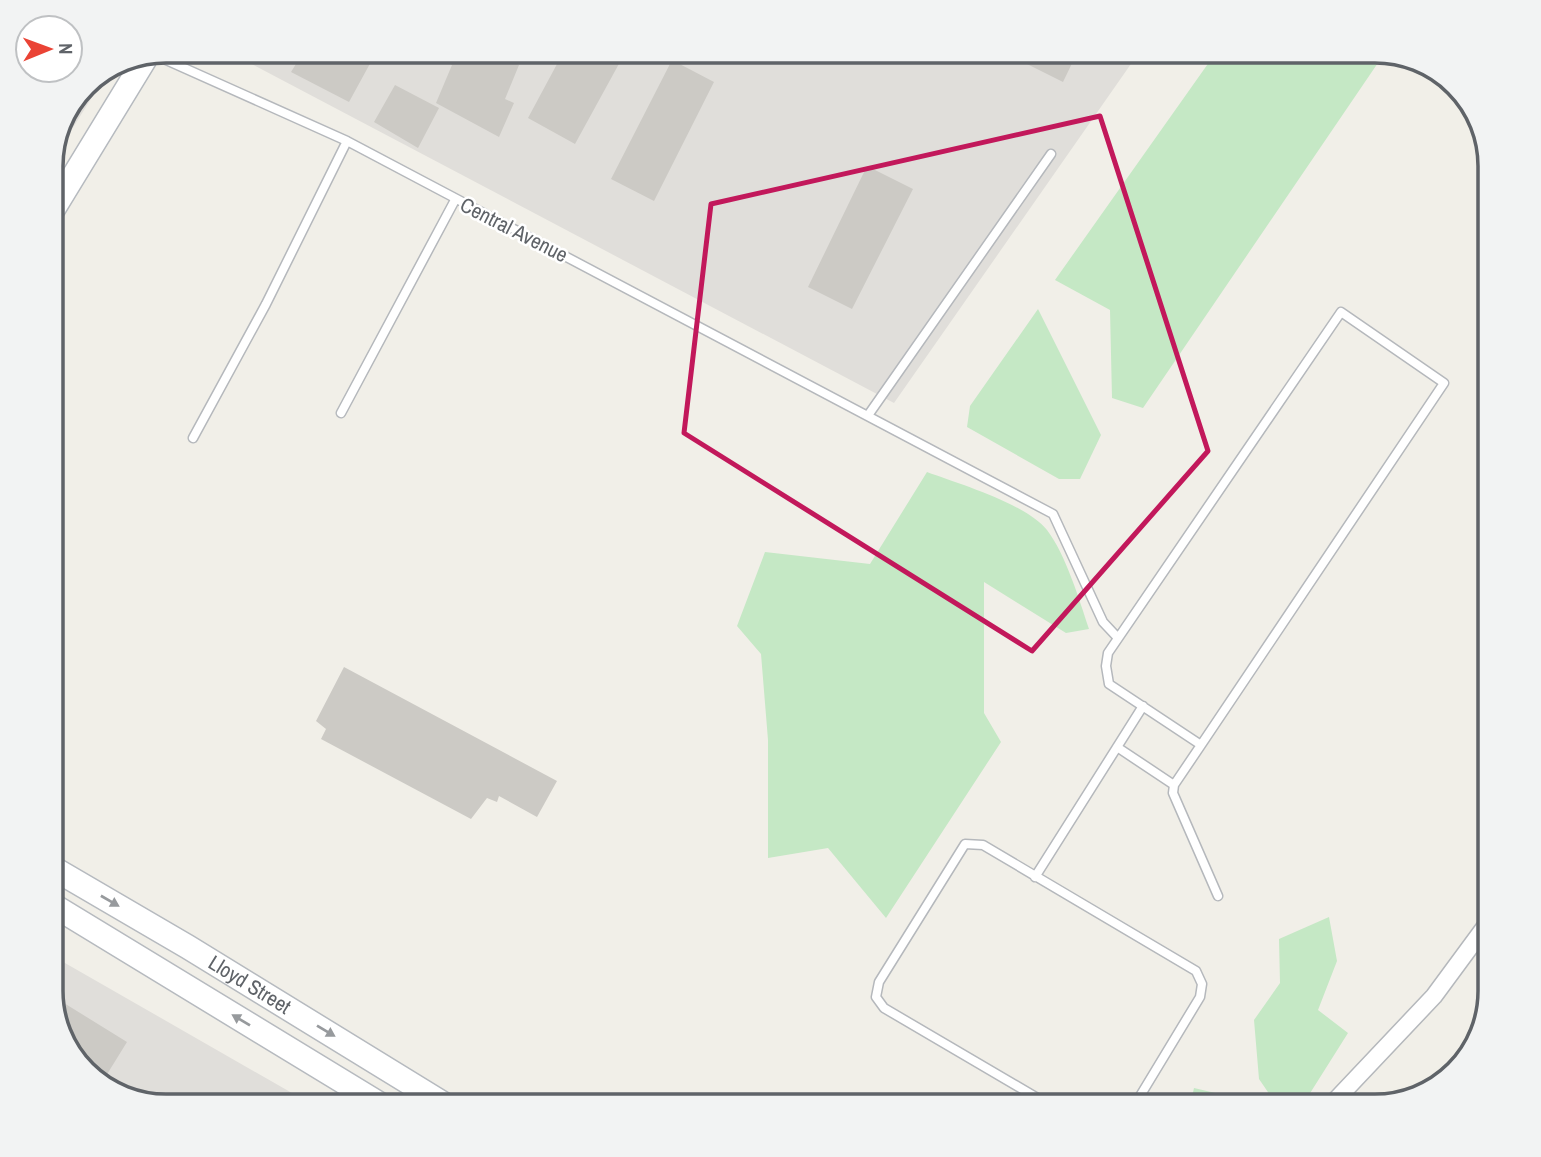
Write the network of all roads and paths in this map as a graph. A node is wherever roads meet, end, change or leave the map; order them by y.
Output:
1 (173, 63) edge
2 (140, 67) edge
3 (347, 141) junction
4 (1051, 154) dead end
5 (63, 193) edge
6 (455, 200) junction
7 (341, 413) dead end
8 (869, 414) junction
9 (193, 438) dead end
10 (1118, 638) junction
11 (1143, 706) junction
12 (1201, 745) junction
13 (1117, 747) junction
14 (1174, 785) junction
15 (63, 874) edge
16 (1035, 877) junction
17 (1218, 896) dead end
18 (63, 911) edge
19 (1478, 936) edge
20 (363, 1094) edge
21 (427, 1094) edge
22 (1031, 1094) edge
23 (1141, 1094) edge
24 (1341, 1094) edge

1 - 3 lane, Central Avenue
2 - 5 main road
3 - 6 lane, Central Avenue
3 - 9 lane
4 - 8 lane
6 - 7 lane
6 - 8 lane, Central Avenue
8 - 10 lane, Central Avenue
10 - 11 lane
10 - 12 lane
11 - 12 lane
11 - 13 lane
12 - 14 lane
13 - 14 lane
13 - 16 lane
14 - 17 lane
15 -> 21 main road, Lloyd Street
16 - 22 lane
16 - 23 lane
20 -> 18 main road, Lloyd Street
19 - 24 street

